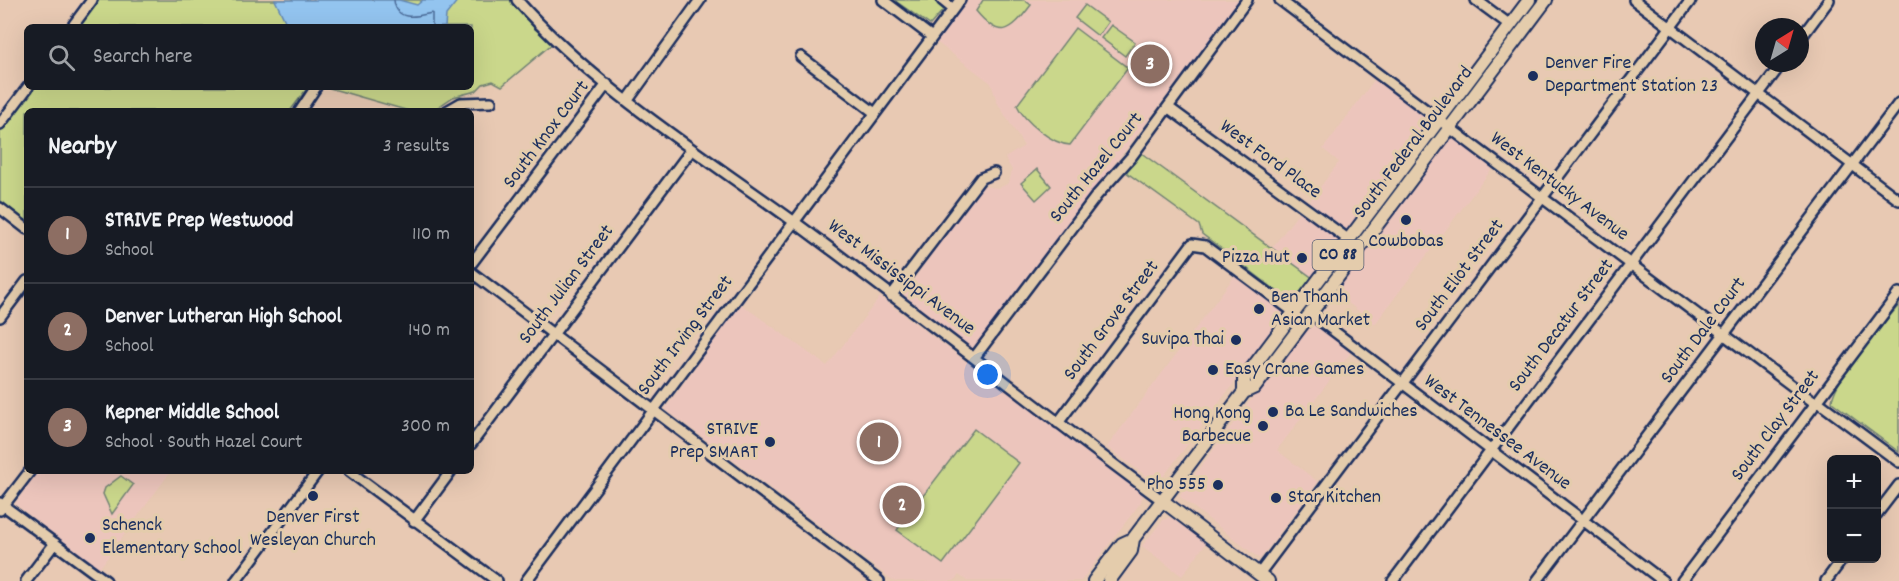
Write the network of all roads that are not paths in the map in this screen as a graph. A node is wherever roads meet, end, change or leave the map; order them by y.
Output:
1 (92, 0) edge
2 (516, 0) edge
3 (700, 0) edge
4 (883, 0) edge
5 (942, 0) edge
6 (960, 0) edge
7 (1247, 0) edge
8 (1280, 0) edge
9 (1476, 0) edge
10 (1529, 0) edge
11 (1546, 0) edge
12 (1634, 0) edge
13 (1691, 0) edge
14 (1829, 0) edge
15 (953, 9) junction
16 (74, 24) edge
17 (1510, 25) junction
18 (1809, 27) edge
19 (1670, 28) junction
20 (932, 37) junction
21 (801, 57) dead end
22 (1775, 72) edge
23 (607, 84) junction
24 (26, 90) edge
25 (314, 90) edge
26 (1758, 94) junction
27 (628, 100) junction
28 (491, 102) dead end
29 (1899, 103) edge
30 (302, 108) edge
31 (452, 108) edge
32 (1169, 108) junction
33 (875, 113) junction
34 (1440, 120) junction
35 (0, 124) edge
36 (1450, 128) junction
37 (692, 148) junction
38 (1852, 165) junction
39 (994, 173) dead end
40 (1542, 197) junction
41 (1899, 200) edge
42 (0, 208) edge
43 (794, 222) junction
44 (24, 227) edge
45 (1349, 240) junction
46 (474, 260) edge
47 (1631, 264) junction
48 (474, 274) edge
49 (24, 284) edge
50 (1899, 293) edge
51 (891, 296) junction
52 (1295, 313) junction
53 (1310, 313) junction
54 (0, 317) edge
55 (553, 333) junction
56 (1724, 334) junction
57 (974, 358) junction
58 (1402, 383) junction
59 (1244, 392) junction
60 (1816, 402) junction
61 (654, 409) junction
62 (1058, 423) junction
63 (474, 440) edge
64 (1491, 450) junction
65 (1899, 462) edge
66 (28, 474) edge
67 (316, 474) edge
68 (353, 474) edge
69 (449, 474) edge
70 (1899, 485) edge
71 (1163, 501) junction
72 (1, 506) edge
73 (1881, 509) edge
74 (1583, 520) junction
75 (414, 521) junction
76 (1133, 539) junction
77 (55, 543) junction
78 (1839, 563) edge
79 (1263, 578) edge
80 (26, 581) edge
81 (106, 581) edge
82 (236, 581) edge
83 (496, 581) edge
84 (526, 581) edge
85 (879, 581) edge
86 (1094, 581) edge
87 (1109, 581) edge
88 (1393, 581) edge
89 (1537, 581) edge
90 (1663, 581) edge
91 (1682, 581) edge
92 (1826, 581) edge

1 - 16 street
2 - 23 street, West Mississippi Avenue
3 - 27 street
4 - 20 street
5 - 15 street
6 - 15 street, South Irving Street
7 - 32 street, South Hazel Court
8 - 34 street, West Kentucky Avenue
9 - 17 street
10 - 17 main road, South Federal Boulevard / CO 88
11 - 36 main road, South Federal Boulevard / CO 88
12 - 19 street
13 - 19 street, South Eliot Street
14 - 18 street
15 - 20 street, South Irving Street
17 - 34 main road, South Federal Boulevard / CO 88
19 - 26 street
19 - 40 street, South Eliot Street
20 - 33 street, South Irving Street
21 - 33 street
22 - 26 street, South Decatur Street
23 - 27 street, West Mississippi Avenue
23 - 46 street, South Knox Court
24 - 35 street
25 - 30 street
26 - 38 street
26 - 47 street, South Decatur Street
27 - 37 street, West Mississippi Avenue
28 - 31 street
29 - 38 street, South Dale Court
32 - 45 street, West Ford Place
32 - 57 street, South Hazel Court
33 - 43 street, South Irving Street
34 - 36 street, West Kentucky Avenue
34 - 45 main road, South Federal Boulevard / CO 88
36 - 40 street, West Kentucky Avenue
36 - 53 main road, South Federal Boulevard / CO 88
37 - 43 street, West Mississippi Avenue
37 - 55 street, South Julian Street
38 - 41 street
38 - 56 street, South Dale Court
39 - 51 street
40 - 47 street, West Kentucky Avenue
40 - 58 street, South Eliot Street
42 - 44 street
43 - 51 street, West Mississippi Avenue
43 - 61 street, South Irving Street
45 - 52 main road, South Federal Boulevard / CO 88
47 - 56 street, West Kentucky Avenue
47 - 64 street, South Decatur Street
48 - 55 street
49 - 54 street
50 - 60 street, South Clay Street
51 - 57 street, West Mississippi Avenue
52 - 59 main road, South Federal Boulevard / CO 88
52 - 62 street, South Grove Street
53 - 58 street, West Tennessee Avenue
53 - 59 main road, South Federal Boulevard / CO 88
55 - 61 street
55 - 63 street, South Julian Street
56 - 60 street, West Kentucky Avenue
56 - 74 street, South Dale Court
57 - 62 street, West Mississippi Avenue
58 - 64 street, West Tennessee Avenue
58 - 79 street, South Eliot Street
59 - 71 main road, South Federal Boulevard / CO 88
60 - 65 street, West Kentucky Avenue
60 - 91 street, South Clay Street
61 - 84 street, South Irving Street
61 - 85 street
62 - 71 street, West Mississippi Avenue
64 - 74 street, West Tennessee Avenue
64 - 88 street, South Decatur Street
66 - 72 street
67 - 82 street
68 - 75 street
69 - 75 street
70 - 73 street
71 - 76 main road, South Federal Boulevard / CO 88
71 - 79 main road, West Mississippi Avenue
72 - 77 street
74 - 89 street, South Dale Court
74 - 90 street, West Tennessee Avenue
75 - 83 street
76 - 86 main road, South Federal Boulevard / CO 88
76 - 87 main road, South Federal Boulevard / CO 88
77 - 80 street
77 - 81 street
78 - 92 street

